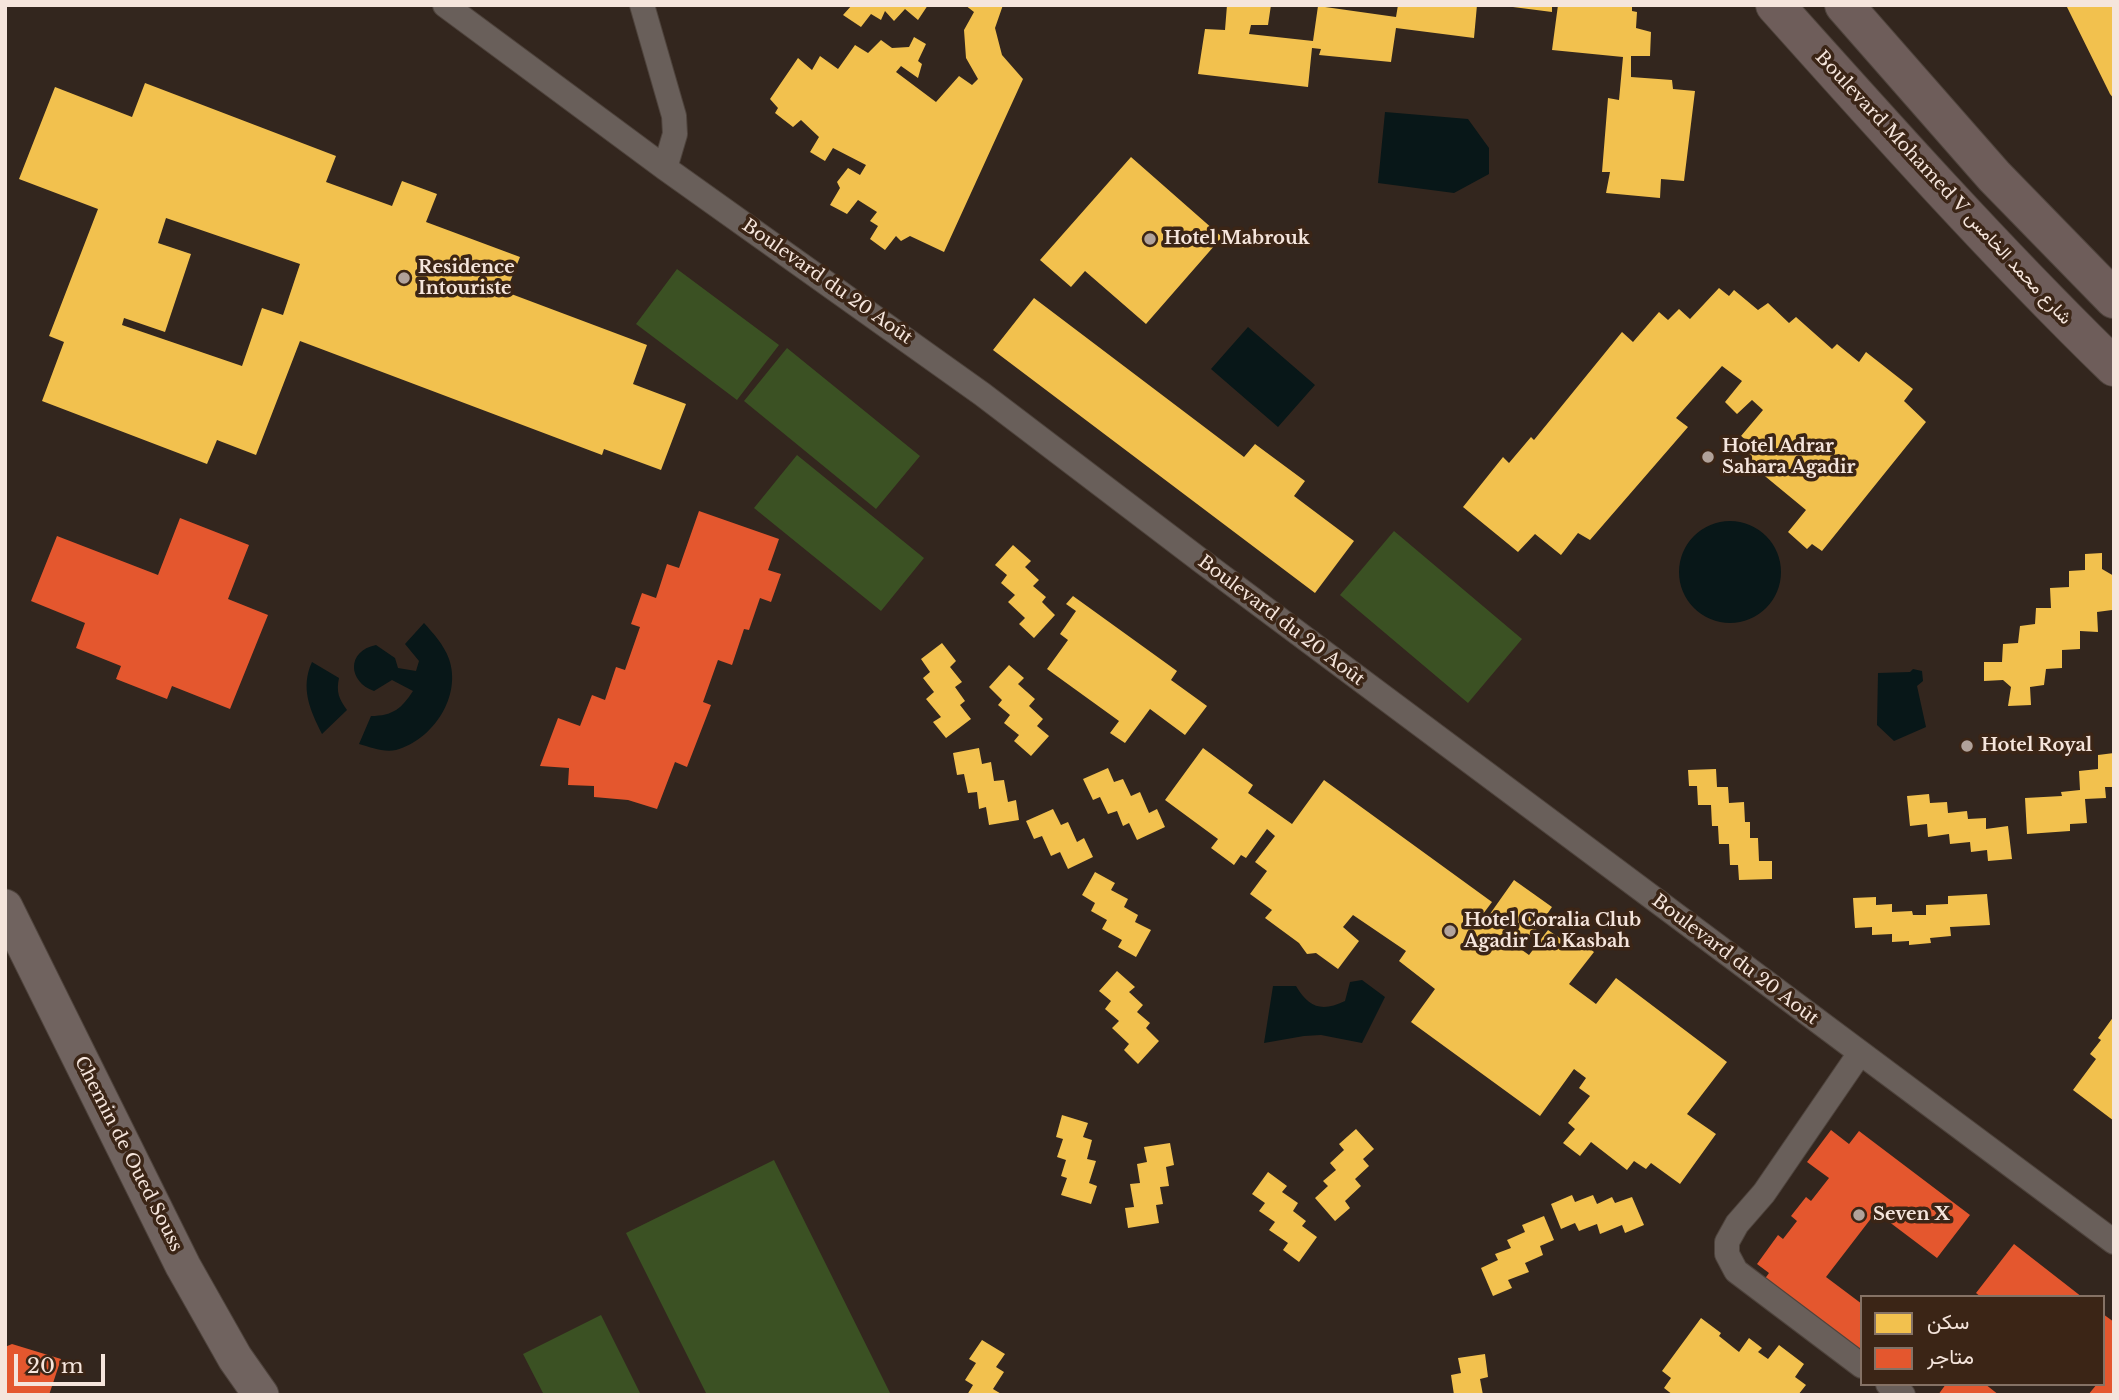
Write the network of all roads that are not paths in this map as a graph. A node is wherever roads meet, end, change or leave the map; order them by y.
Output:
1 (445, 5) edge
2 (642, 5) edge
3 (1775, 5) edge
4 (1844, 5) edge
5 (665, 168) junction
6 (2114, 299) edge
7 (2114, 367) edge
8 (5, 908) edge
9 (1860, 1053) junction
10 (2114, 1242) edge
11 (1860, 1364) edge
12 (261, 1395) edge

1 - 5 street, Boulevard du 20 Août
2 - 5 street
3 - 7 main road, Boulevard Mohamed V شارع محمد الخامس
4 - 6 main road
5 - 9 street, Boulevard du 20 Août
8 - 12 street, Chemin de Oued Souss
9 - 10 street, Boulevard du 20 Août
9 - 11 street

